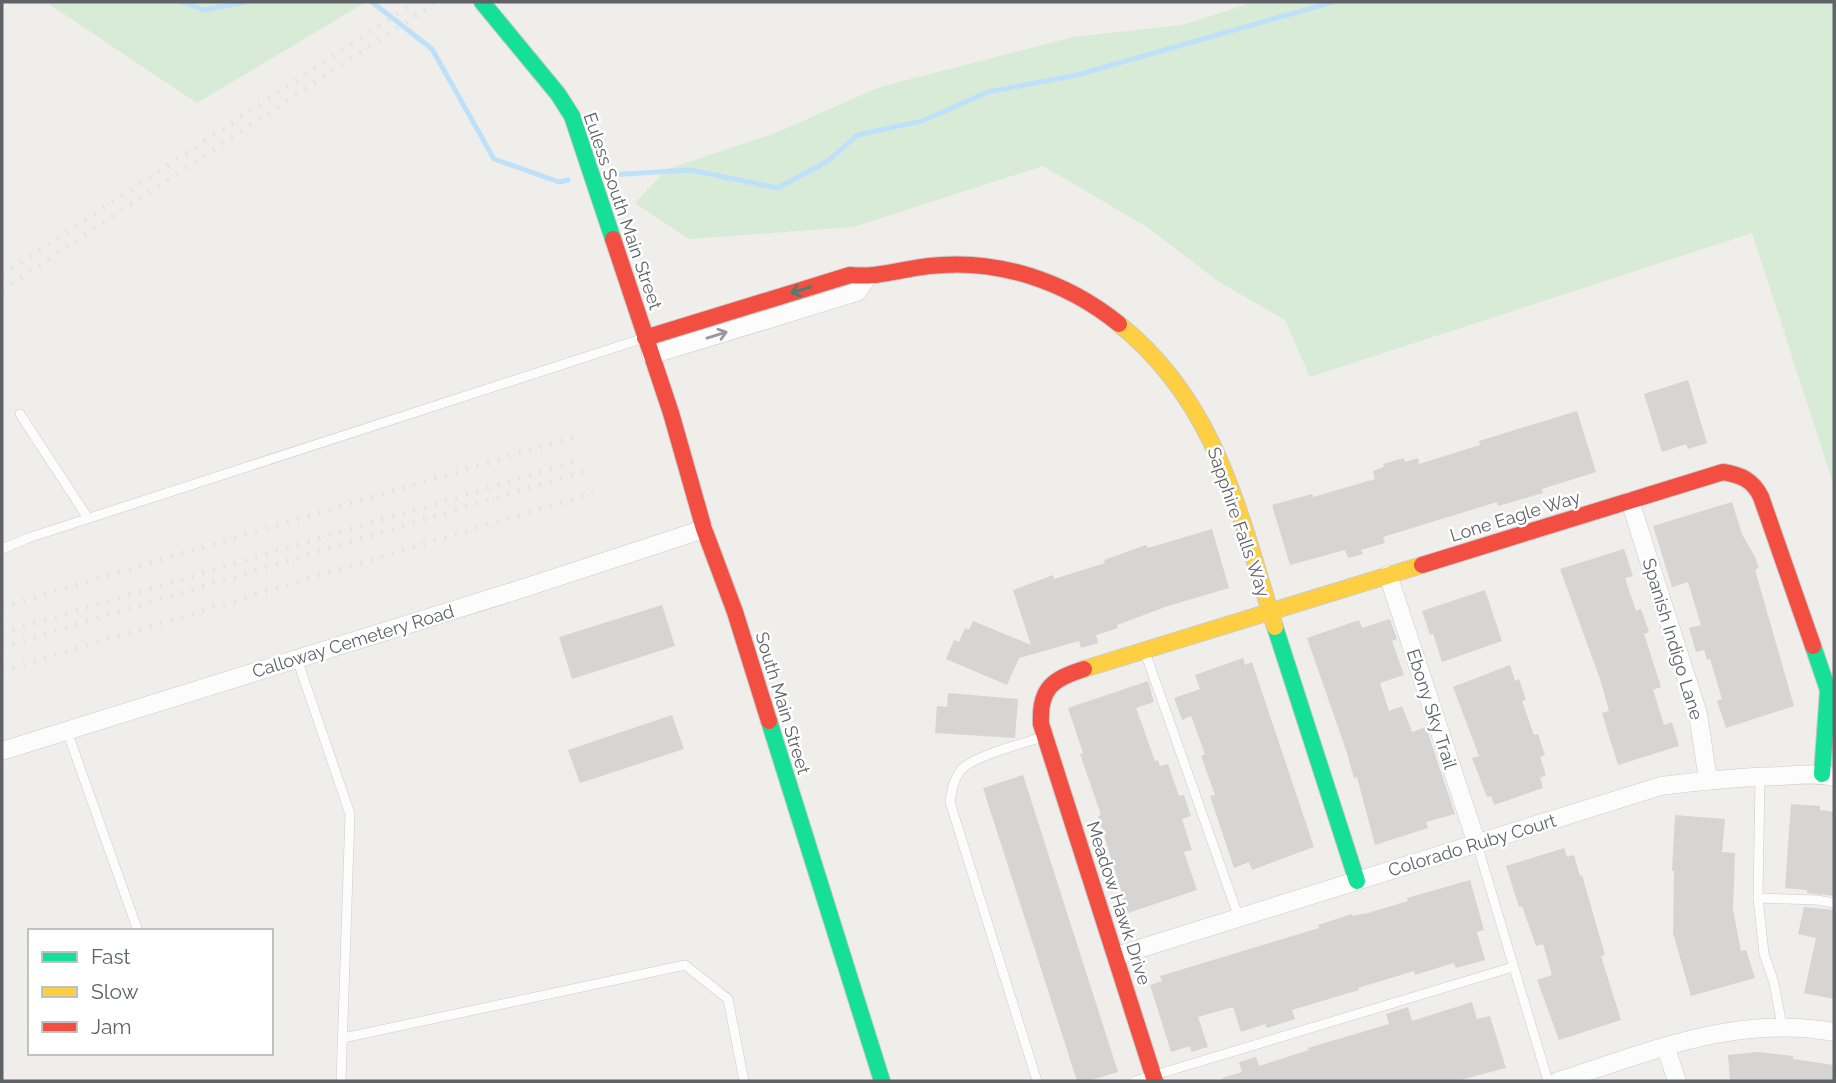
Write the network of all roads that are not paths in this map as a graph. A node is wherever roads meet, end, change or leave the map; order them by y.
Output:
1 (482, 2) edge
2 (867, 278) joint
3 (648, 346) junction
4 (20, 414) dead end
5 (1630, 501) junction
6 (88, 519) junction
7 (704, 529) junction
8 (2, 549) edge
9 (1388, 575) junction
10 (1269, 612) junction
11 (1144, 650) junction
12 (298, 659) junction
13 (1830, 725) edge
14 (67, 730) junction
15 (1045, 736) junction
16 (2, 751) edge
17 (1828, 775) edge
18 (1760, 777) junction
19 (1708, 780) junction
20 (1477, 844) junction
21 (1357, 881) junction
22 (1758, 898) junction
23 (1834, 904) edge
24 (1239, 918) junction
25 (137, 929) edge
26 (1116, 956) junction
27 (1513, 967) junction
28 (1782, 1026) junction
29 (1834, 1032) edge
30 (343, 1038) junction
31 (1667, 1048) junction
32 (1154, 1078) edge
33 (341, 1081) edge
34 (744, 1081) edge
35 (882, 1081) edge
36 (1037, 1081) edge
37 (1135, 1081) edge
38 (1548, 1081) edge
39 (1558, 1081) edge
40 (1677, 1081) edge

1 - 3 street, Euless South Main Street
2 - 3 street, Sapphire Falls Way
2 - 10 street, Sapphire Falls Way
3 - 6 lane
3 - 7 street, South Main Street
4 - 6 lane
5 - 9 street, Lone Eagle Way
5 - 13 street, Lone Eagle Way
5 - 19 street, Spanish Indigo Lane
6 - 8 lane
7 - 12 street, Calloway Cemetery Road
7 - 35 street, South Main Street
9 - 10 street, Lone Eagle Way
9 - 20 street, Ebony Sky Trail
10 - 11 street, Lone Eagle Way
10 - 21 street, Sapphire Falls Way
11 - 15 street, Lone Eagle Way
11 - 24 lane
12 - 14 street, Calloway Cemetery Road
12 - 30 lane
13 - 17 street, Lone Eagle Way
14 - 16 street, Calloway Cemetery Road
14 - 25 lane
15 - 26 street, Meadow Hawk Drive
15 - 36 lane
17 - 18 street, Colorado Ruby Court
18 - 19 street, Colorado Ruby Court
18 - 22 lane
19 - 20 street, Colorado Ruby Court
20 - 21 street, Colorado Ruby Court
20 - 27 lane
21 - 24 street, Colorado Ruby Court
22 - 23 lane
22 - 28 lane
24 - 26 street, Colorado Ruby Court
26 - 32 street, Meadow Hawk Drive
27 - 32 lane
27 - 38 lane
28 - 29 street
28 - 31 street
30 - 33 lane
30 - 34 lane
31 - 39 street
31 - 40 street
32 - 37 lane

